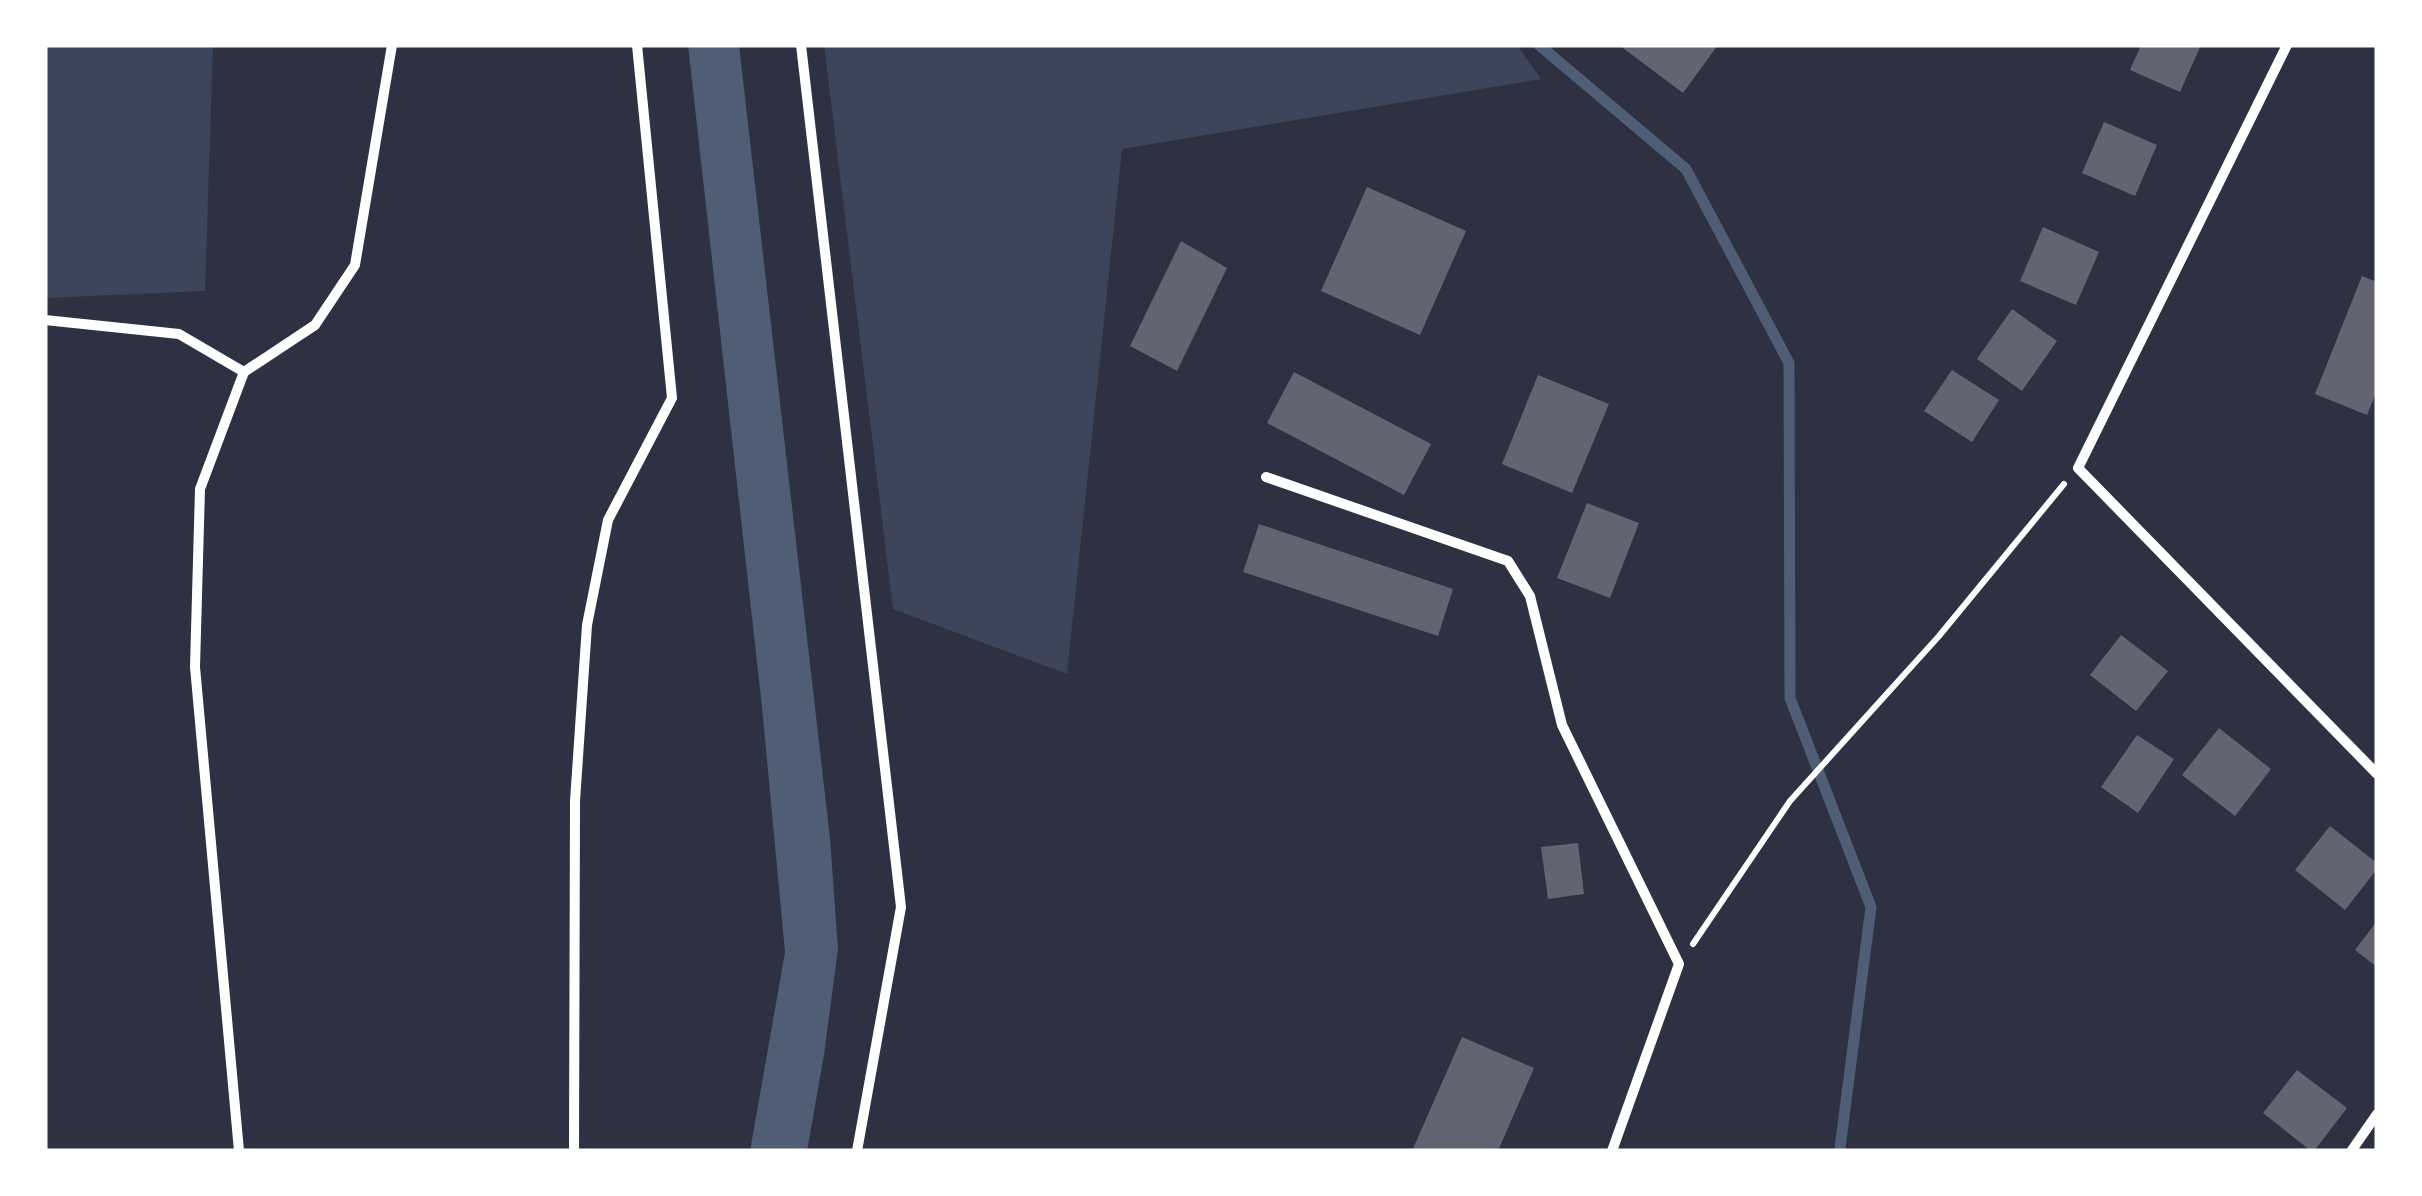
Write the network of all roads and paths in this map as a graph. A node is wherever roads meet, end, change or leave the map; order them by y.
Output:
1 (392, 45) edge
2 (637, 45) edge
3 (801, 45) edge
4 (2287, 45) edge
5 (45, 320) edge
6 (244, 372) junction
7 (2078, 468) junction
8 (1266, 477) dead end
9 (2377, 774) edge
10 (1680, 964) junction
11 (2377, 1114) edge
12 (2352, 1150) edge
13 (239, 1151) edge
14 (574, 1151) edge
15 (857, 1151) edge
16 (1612, 1151) edge

1 - 6 street
2 - 14 street
3 - 15 street
4 - 7 street
5 - 6 street
6 - 13 street
7 - 9 street
7 - 10 path
8 - 10 street
10 - 16 street
11 - 12 street

